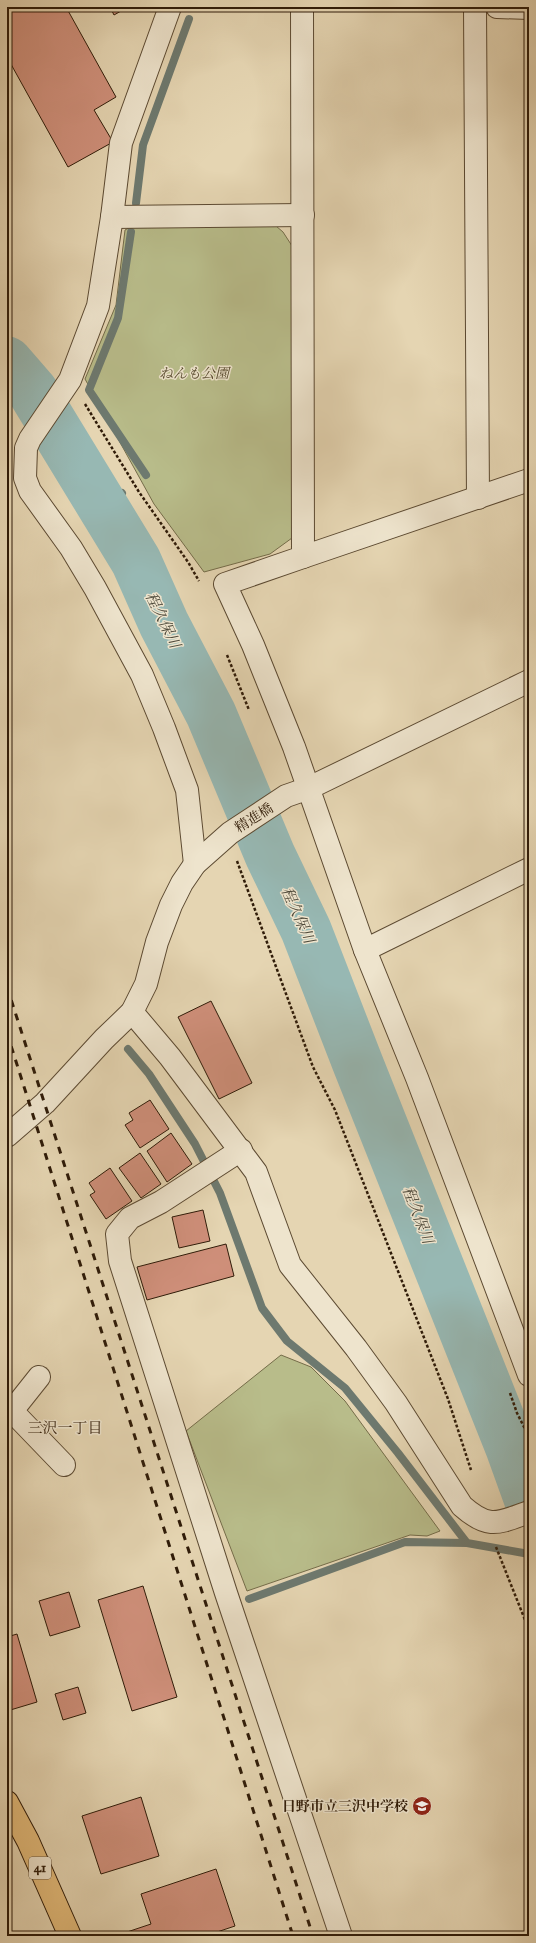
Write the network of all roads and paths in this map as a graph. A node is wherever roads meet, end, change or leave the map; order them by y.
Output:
1 (170, 7) edge
2 (302, 7) edge
3 (475, 7) edge
4 (497, 7) edge
5 (529, 8) edge
6 (303, 215) junction
7 (112, 217) junction
8 (66, 385) junction
9 (529, 480) edge
10 (478, 498) junction
11 (303, 557) junction
12 (202, 586) dead end
13 (227, 653) dead end
14 (529, 681) edge
15 (251, 715) dead end
16 (309, 788) junction
17 (228, 834) junction
18 (195, 864) junction
19 (528, 872) edge
20 (365, 950) junction
21 (132, 1012) junction
22 (7, 1136) edge
23 (241, 1150) junction
24 (522, 1332) edge
25 (529, 1375) edge
26 (39, 1377) dead end
27 (509, 1392) dead end
28 (10, 1410) edge
29 (529, 1437) edge
30 (64, 1465) dead end
31 (472, 1471) dead end
32 (529, 1512) edge
33 (492, 1523) junction
34 (529, 1630) edge
35 (7, 1802) edge
36 (70, 1936) edge
37 (341, 1936) edge

1 - 7 street
2 - 6 street
3 - 10 street
4 - 5 street
6 - 7 street
6 - 11 street
7 - 8 street
8 - 12 path
8 - 18 street
9 - 10 street
10 - 11 street
11 - 16 street
13 - 15 path
14 - 16 street, 精進橋
16 - 17 street, 精進橋
16 - 20 street
17 - 18 street, 精進橋
17 - 31 path
18 - 21 street, 精進橋
19 - 20 street
20 - 24 street
21 - 22 street, 精進橋
21 - 23 street
23 - 33 street
23 - 37 street
24 - 25 street
26 - 28 street
27 - 29 path
28 - 30 street
32 - 33 street
33 - 34 path
35 - 36 main road, 41

